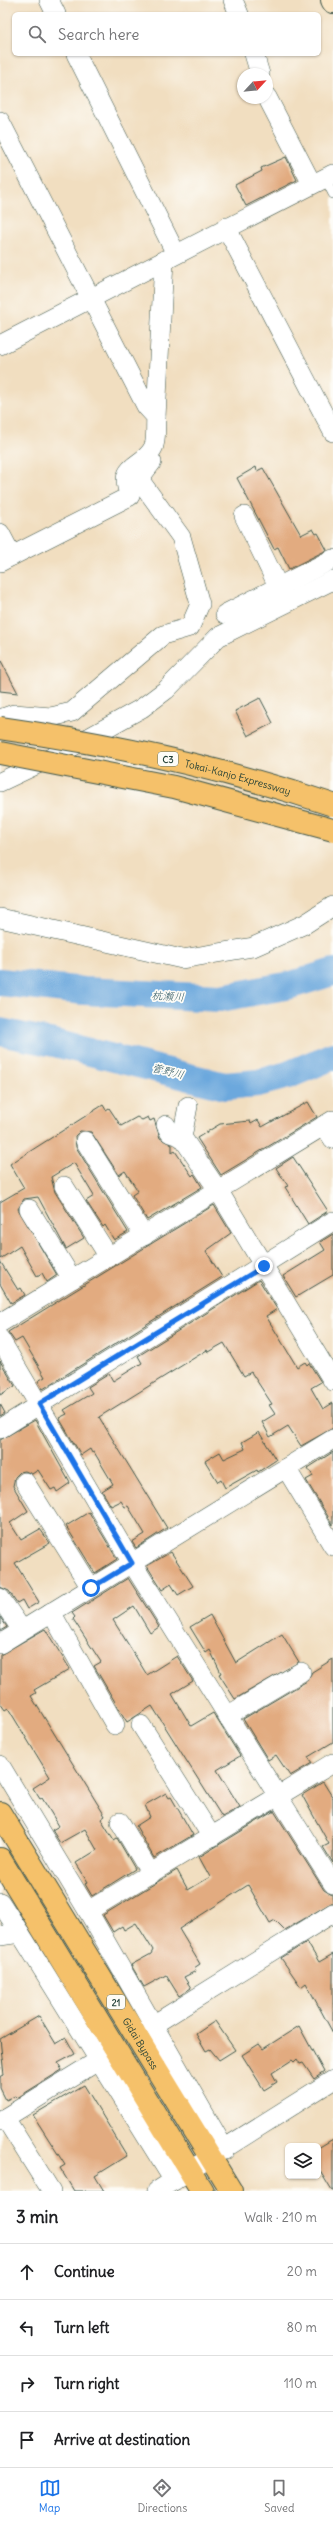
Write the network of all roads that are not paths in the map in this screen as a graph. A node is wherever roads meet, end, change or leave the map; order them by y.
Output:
1 (48, 0) edge
2 (233, 0) edge
3 (55, 12) edge
4 (238, 12) edge
5 (77, 56) edge
6 (255, 56) edge
7 (258, 68) edge
8 (272, 104) edge
9 (0, 121) edge
10 (326, 183) edge
11 (226, 227) junction
12 (170, 257) junction
13 (91, 299) junction
14 (0, 345) edge
15 (156, 417) junction
16 (333, 432) edge
17 (154, 447) junction
18 (244, 516) dead end
19 (0, 533) edge
20 (6, 559) edge
21 (333, 560) edge
22 (333, 580) edge
23 (279, 588) junction
24 (224, 614) dead end
25 (0, 719) edge
26 (0, 728) edge
27 (0, 753) edge
28 (0, 782) edge
29 (333, 805) edge
30 (333, 830) edge
31 (333, 906) edge
32 (0, 918) edge
33 (188, 1106) dead end
34 (166, 1125) dead end
35 (330, 1128) edge
36 (182, 1137) junction
37 (85, 1141) dead end
38 (64, 1186) dead end
39 (218, 1190) junction
40 (29, 1209) dead end
41 (333, 1221) edge
42 (144, 1236) junction
43 (109, 1257) junction
44 (264, 1266) junction
45 (72, 1279) junction
46 (0, 1323) edge
47 (0, 1339) edge
48 (333, 1381) edge
49 (39, 1404) junction
50 (0, 1429) edge
51 (333, 1439) edge
52 (286, 1468) junction
53 (25, 1482) dead end
54 (333, 1546) edge
55 (132, 1563) junction
56 (91, 1588) junction
57 (0, 1598) edge
58 (51, 1612) junction
59 (22, 1630) junction
60 (0, 1644) edge
61 (302, 1672) dead end
62 (227, 1716) junction
63 (141, 1724) dead end
64 (115, 1725) dead end
65 (333, 1763) edge
66 (0, 1765) edge
67 (278, 1797) junction
68 (0, 1813) edge
69 (120, 1822) dead end
70 (212, 1837) junction
71 (0, 1860) edge
72 (150, 1874) junction
73 (333, 1884) edge
74 (0, 1902) edge
75 (88, 1912) junction
76 (333, 1913) edge
77 (20, 1933) junction
78 (0, 1936) edge
79 (153, 2025) junction
80 (99, 2060) junction
81 (333, 2080) edge
82 (2, 2119) edge
83 (218, 2154) junction
84 (182, 2176) junction
85 (51, 2191) edge
86 (157, 2191) edge
87 (202, 2191) edge
88 (231, 2191) edge

1 - 3 street
2 - 4 street
5 - 12 street
6 - 7 street
8 - 10 street
9 - 13 street
10 - 11 street
11 - 12 street
11 - 16 street
12 - 13 street
12 - 15 street
13 - 14 street
13 - 15 street
15 - 17 street
17 - 20 street
17 - 25 street
18 - 23 street
19 - 20 street
21 - 23 street
22 - 28 street
23 - 24 street
26 - 29 highway, Tokai-Kanjo Expressway / C3, bridge
27 - 30 highway, bridge
31 - 32 street
33 - 36 street
34 - 36 street
35 - 39 street
36 - 39 street
37 - 42 street
38 - 43 street
39 - 42 street
39 - 44 street
40 - 45 street
41 - 44 street
42 - 43 street
43 - 45 street
44 - 48 street
44 - 49 street
45 - 46 street
47 - 49 street
49 - 50 street
49 - 55 street
51 - 52 street
52 - 54 street
52 - 55 street
53 - 56 street
55 - 56 street
55 - 62 street
56 - 58 street
57 - 59 street
58 - 59 street
58 - 64 street
59 - 60 street
61 - 62 street
62 - 67 street
63 - 70 street
65 - 67 street
66 - 75 street
67 - 70 street
67 - 73 street
68 - 83 highway, Gidai Bypass / 21
69 - 72 street
70 - 72 street
71 - 84 highway, 21
72 - 75 street
74 - 77 street
75 - 79 street
76 - 79 street
77 - 78 street
77 - 80 street
79 - 83 street
80 - 82 street
80 - 84 street
81 - 83 street
82 - 85 street
83 - 84 street
83 - 88 highway, Gidai Bypass / 21
84 - 86 street
84 - 87 highway, 21

